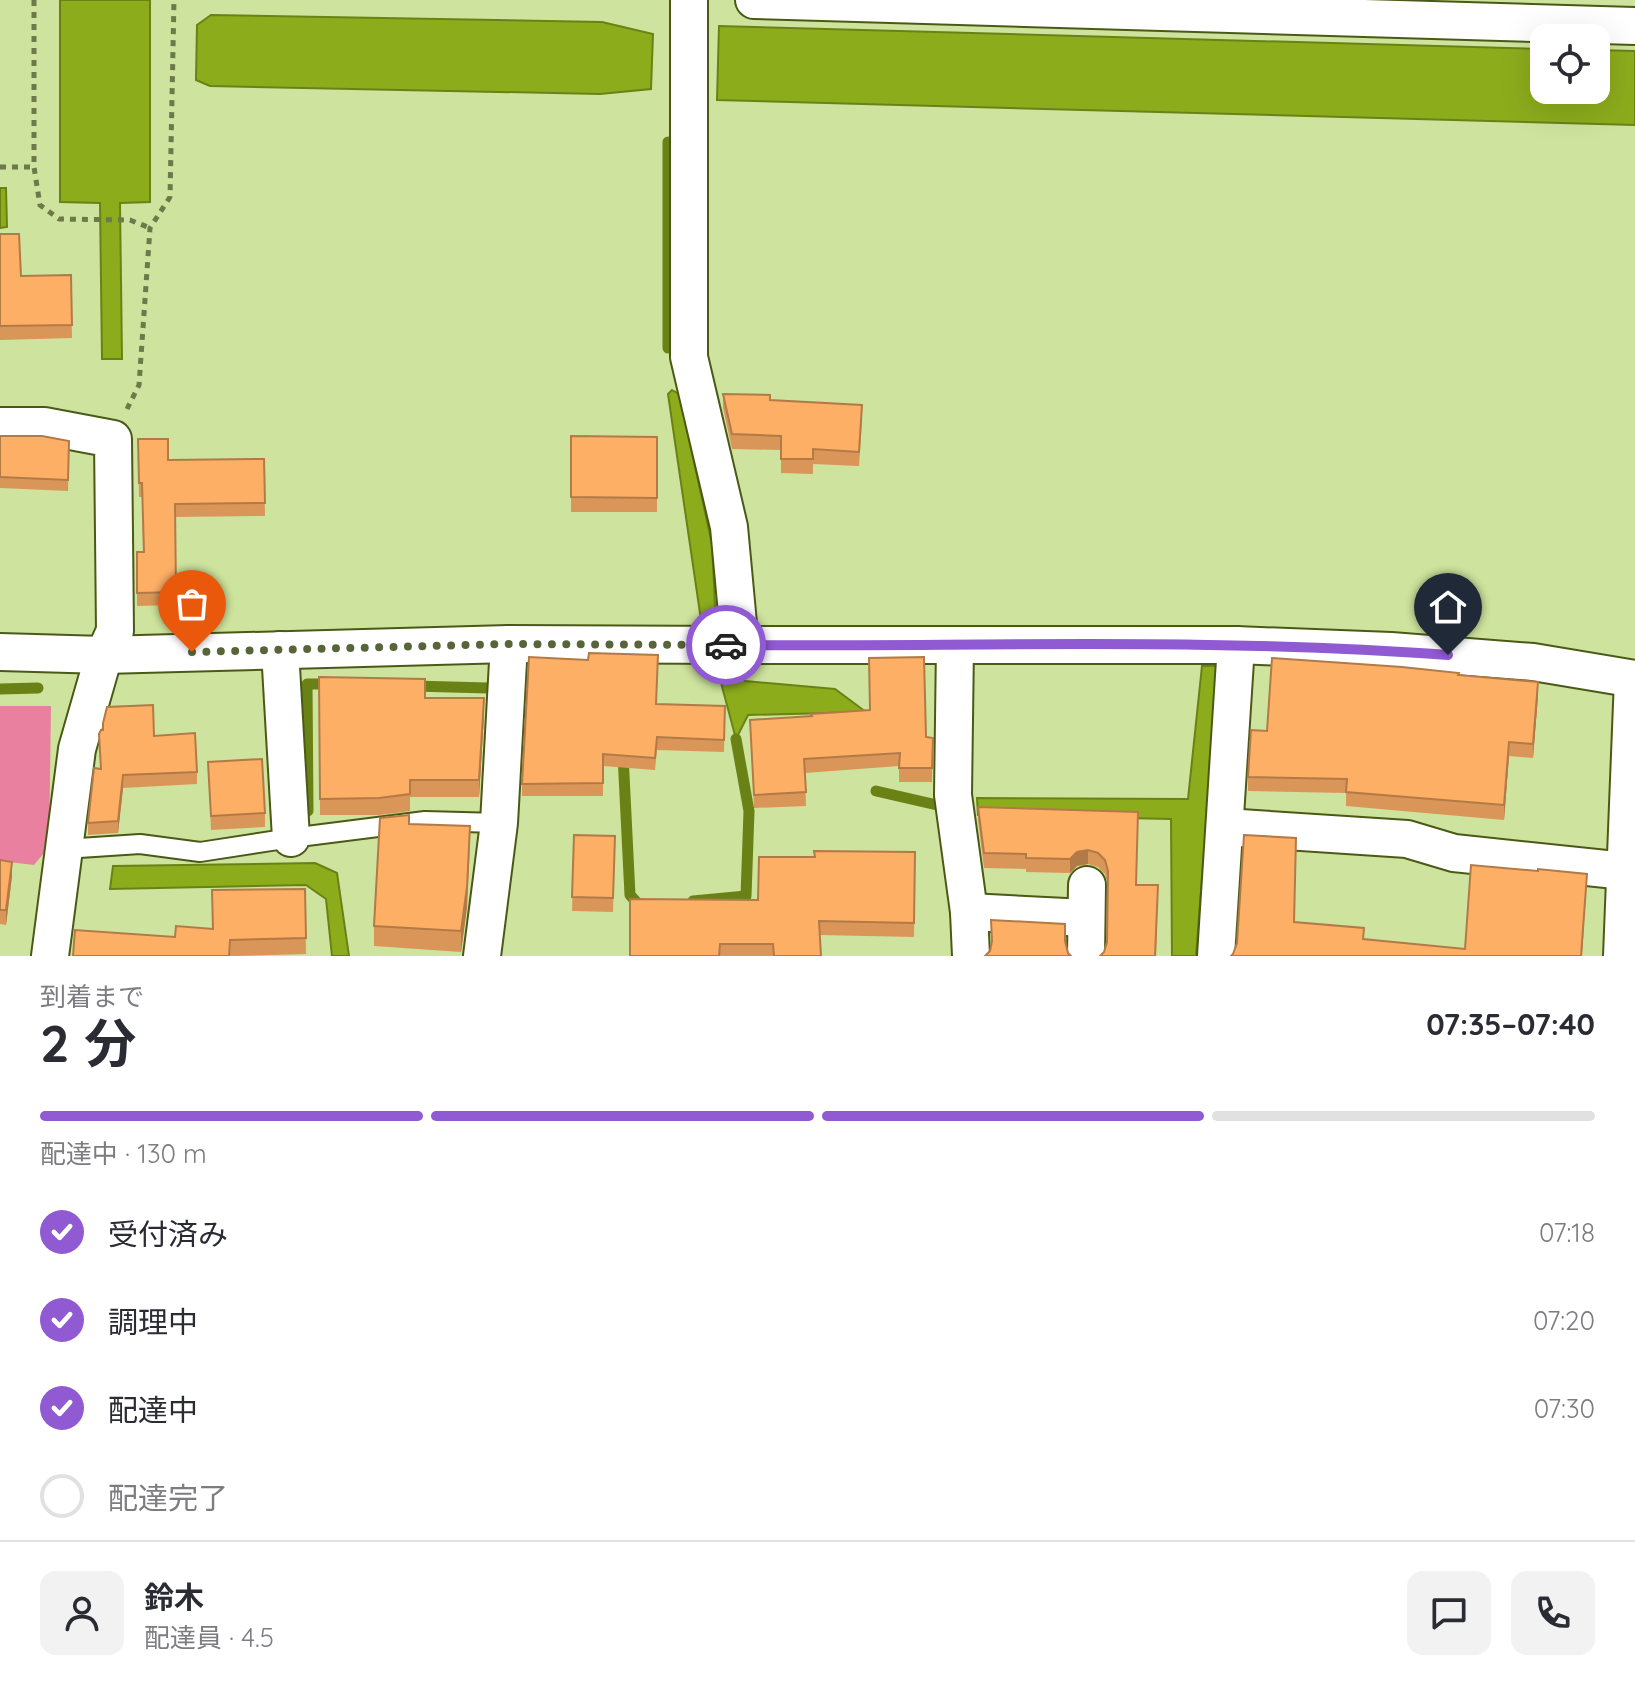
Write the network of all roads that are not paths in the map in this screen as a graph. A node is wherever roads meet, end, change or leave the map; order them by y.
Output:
1 (689, 0) edge
2 (754, 0) edge
3 (1635, 26) edge
4 (0, 426) edge
5 (509, 644) junction
6 (740, 645) junction
7 (955, 645) junction
8 (1236, 645) junction
9 (280, 650) junction
10 (0, 652) edge
11 (104, 655) junction
12 (1634, 679) edge
13 (499, 823) junction
14 (1225, 827) junction
15 (291, 838) junction
16 (64, 849) junction
17 (1625, 871) junction
18 (969, 912) junction
19 (50, 956) edge
20 (482, 956) edge
21 (971, 956) edge
22 (1086, 956) edge
23 (1216, 956) edge
24 (1622, 956) edge

1 - 6 street
2 - 3 street
4 - 11 street
5 - 6 street
5 - 9 street
5 - 13 street
6 - 7 street
7 - 8 street
7 - 18 street
8 - 12 street
8 - 14 street
9 - 11 street
9 - 15 street
10 - 11 street
11 - 16 street
12 - 17 street
13 - 15 lane
13 - 20 street
14 - 17 street
14 - 23 street
15 - 16 lane
16 - 19 street
17 - 24 street
18 - 21 street
18 - 22 street

